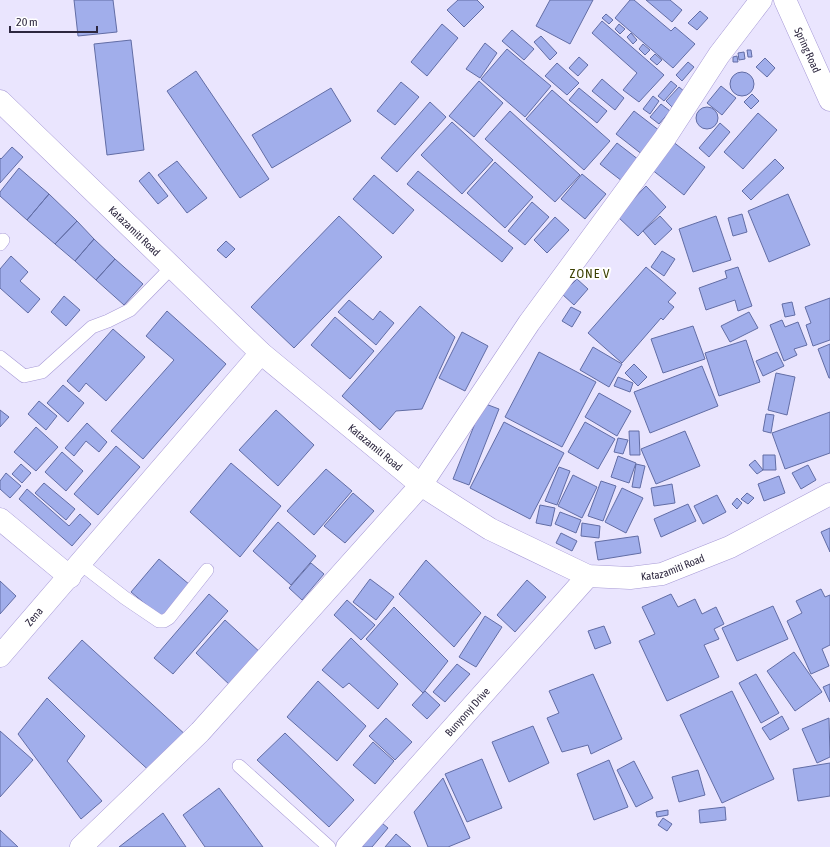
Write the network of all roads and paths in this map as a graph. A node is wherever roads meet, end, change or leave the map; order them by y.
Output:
1 (761, 0) edge
2 (785, 0) edge
3 (830, 100) edge
4 (0, 101) edge
5 (173, 266) junction
6 (261, 353) junction
7 (0, 357) edge
8 (421, 485) junction
9 (830, 494) edge
10 (0, 519) edge
11 (75, 570) junction
12 (207, 570) dead end
13 (588, 576) junction
14 (0, 656) edge
15 (239, 766) dead end
16 (81, 847) edge
17 (329, 847) edge
18 (347, 847) edge

1 - 8 street
2 - 3 street, Spring Road
4 - 5 street, Katazamiti Road
5 - 6 street, Katazamiti Road
5 - 7 lane
6 - 8 street, Katazamiti Road
6 - 11 street, Zena
8 - 13 street, Katazamiti Road
8 - 16 street
9 - 13 street, Katazamiti Road
10 - 11 street
11 - 12 lane
11 - 14 street, Zena
13 - 18 street, Bunyonyi Drive
15 - 17 lane

